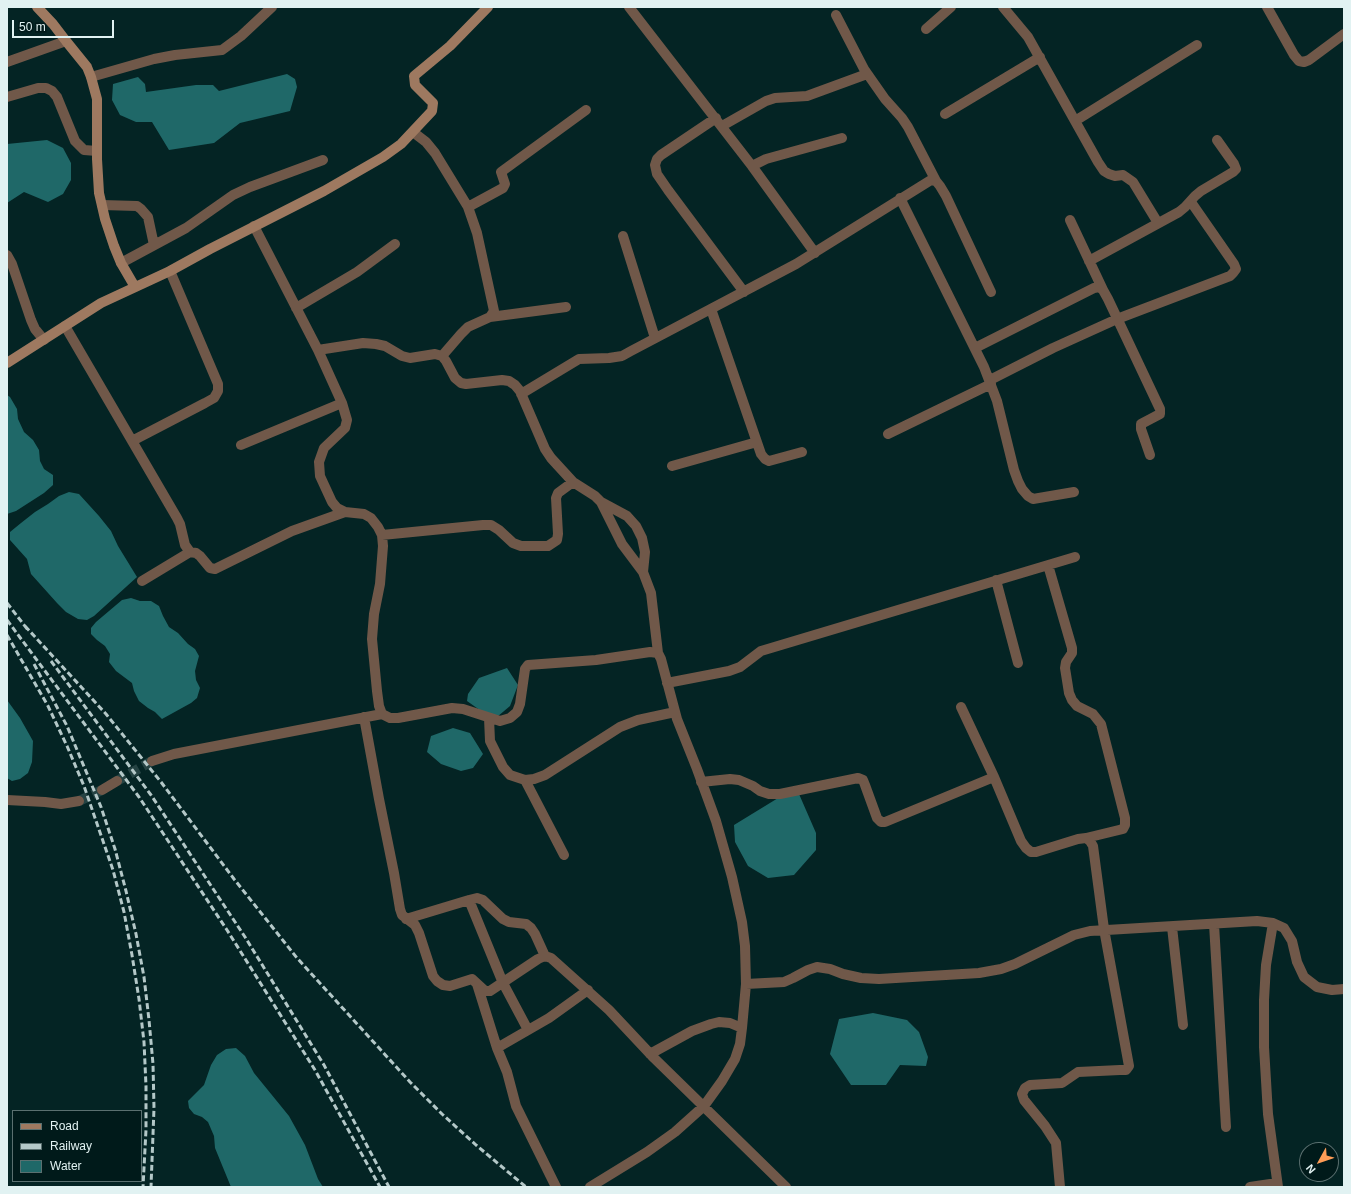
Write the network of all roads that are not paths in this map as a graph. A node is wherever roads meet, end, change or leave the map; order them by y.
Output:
1 (36, 7) edge
2 (272, 7) edge
3 (488, 7) edge
4 (630, 7) edge
5 (951, 7) edge
6 (1003, 7) edge
7 (1267, 7) edge
8 (836, 15) dead end
9 (926, 29) dead end
10 (1344, 34) edge
11 (66, 41) junction
12 (1197, 45) dead end
13 (1040, 57) junction
14 (7, 62) edge
15 (868, 74) junction
16 (91, 77) junction
17 (7, 97) edge
18 (586, 110) dead end
19 (945, 114) dead end
20 (1075, 121) junction
21 (719, 122) junction
22 (419, 137) junction
23 (842, 138) dead end
24 (1217, 140) dead end
25 (97, 151) junction
26 (323, 160) dead end
27 (752, 166) junction
28 (936, 181) junction
29 (900, 198) junction
30 (1191, 202) junction
31 (102, 205) junction
32 (468, 207) junction
33 (1070, 220) dead end
34 (1158, 223) junction
35 (254, 226) junction
36 (623, 236) dead end
37 (395, 244) dead end
38 (154, 245) junction
39 (815, 253) junction
40 (7, 256) edge
41 (1089, 261) junction
42 (123, 267) junction
43 (170, 271) junction
44 (133, 283) junction
45 (1103, 290) junction
46 (744, 292) junction
47 (991, 292) dead end
48 (566, 307) dead end
49 (296, 308) junction
50 (711, 309) junction
51 (490, 317) junction
52 (1117, 319) junction
53 (65, 326) junction
54 (40, 335) junction
55 (655, 338) junction
56 (975, 348) junction
57 (318, 350) junction
58 (442, 356) junction
59 (7, 363) edge
60 (990, 382) junction
61 (521, 394) junction
62 (342, 403) junction
63 (888, 434) dead end
64 (132, 441) junction
65 (757, 442) junction
66 (241, 445) dead end
67 (802, 452) dead end
68 (1150, 455) dead end
69 (672, 466) dead end
70 (573, 482) junction
71 (1074, 492) dead end
72 (601, 502) junction
73 (345, 512) junction
74 (382, 535) junction
75 (190, 552) junction
76 (1075, 557) dead end
77 (1048, 565) junction
78 (643, 572) junction
79 (996, 580) junction
80 (142, 581) dead end
81 (658, 653) junction
82 (1018, 663) dead end
83 (667, 683) junction
84 (961, 707) dead end
85 (675, 712) junction
86 (382, 714) junction
87 (364, 717) junction
88 (489, 718) junction
89 (152, 761) tunnel mouth
90 (994, 777) junction
91 (525, 780) junction
92 (117, 781) tunnel mouth
93 (701, 782) junction
94 (102, 790) tunnel mouth
95 (7, 800) edge
96 (79, 801) tunnel mouth
97 (1086, 838) junction
98 (564, 855) dead end
99 (469, 900) junction
100 (406, 919) junction
101 (1273, 923) junction
102 (1214, 924) junction
103 (1172, 927) junction
104 (1104, 929) junction
105 (545, 956) junction
106 (476, 982) junction
107 (503, 983) junction
108 (746, 984) junction
109 (1344, 989) edge
110 (588, 990) junction
111 (1183, 1025) dead end
112 (742, 1028) junction
113 (528, 1030) junction
114 (498, 1048) junction
115 (650, 1054) junction
116 (704, 1106) junction
117 (1226, 1127) dead end
118 (1278, 1185) edge
119 (556, 1187) edge
120 (590, 1187) edge
121 (786, 1187) edge
122 (1060, 1187) edge
123 (1250, 1187) edge

1 - 11 street
2 - 16 street
3 - 22 street
4 - 21 street
5 - 9 street
6 - 13 street
7 - 10 street
8 - 15 street
11 - 14 street
11 - 16 street
12 - 20 street
13 - 19 street
13 - 20 street
15 - 21 street
15 - 28 street
16 - 25 street
17 - 25 street
18 - 32 street
20 - 34 street
21 - 27 street
21 - 46 street
22 - 32 street
22 - 35 street
23 - 27 street
24 - 30 street
25 - 31 street
26 - 38 street
27 - 39 street
28 - 29 street
28 - 47 street
29 - 39 street
29 - 56 street
30 - 34 street
30 - 52 street
31 - 38 street
31 - 42 street
32 - 51 street
33 - 41 street
34 - 41 street
35 - 43 street
35 - 49 street
36 - 55 street
37 - 49 street
38 - 42 street
39 - 46 street
40 - 54 street
41 - 45 street
42 - 44 street
43 - 44 street
43 - 64 street
44 - 53 street
45 - 52 street
45 - 56 street
46 - 50 street
48 - 51 street
49 - 57 street
50 - 55 street
50 - 65 street
51 - 58 street
52 - 60 street
52 - 68 street
53 - 54 street
53 - 64 street
54 - 59 street
55 - 61 street
56 - 60 street
57 - 58 street
57 - 62 street
58 - 61 street
60 - 63 street
60 - 71 street
61 - 70 street
62 - 66 street
62 - 73 street
64 - 75 street
65 - 67 street
65 - 69 street
70 - 72 street
70 - 74 street
72 - 78 street
72 - 78 street
73 - 74 street
73 - 75 street
74 - 86 street
75 - 80 street
76 - 77 street
77 - 79 street
77 - 97 street
78 - 81 street
79 - 82 street
79 - 83 street
81 - 83 street
81 - 88 street
83 - 85 street
84 - 90 street
85 - 91 street
85 - 93 street
86 - 87 street
86 - 88 street
87 - 89 street
87 - 100 street
88 - 91 street
90 - 93 street
90 - 97 street
91 - 98 street
92 - 94 street
93 - 108 street
95 - 96 street
97 - 104 street
99 - 100 street
99 - 105 street
99 - 107 street
100 - 106 street
101 - 102 street
101 - 109 street
101 - 118 street
102 - 103 street
102 - 117 street
103 - 104 street
103 - 111 street
104 - 108 street
104 - 122 street
105 - 107 street
105 - 110 street
106 - 107 street
106 - 114 street
107 - 113 street
108 - 112 street
110 - 113 street
110 - 115 street
112 - 115 street
112 - 116 street
113 - 114 street
114 - 119 street
115 - 116 street
116 - 120 street
116 - 121 street
118 - 123 street

